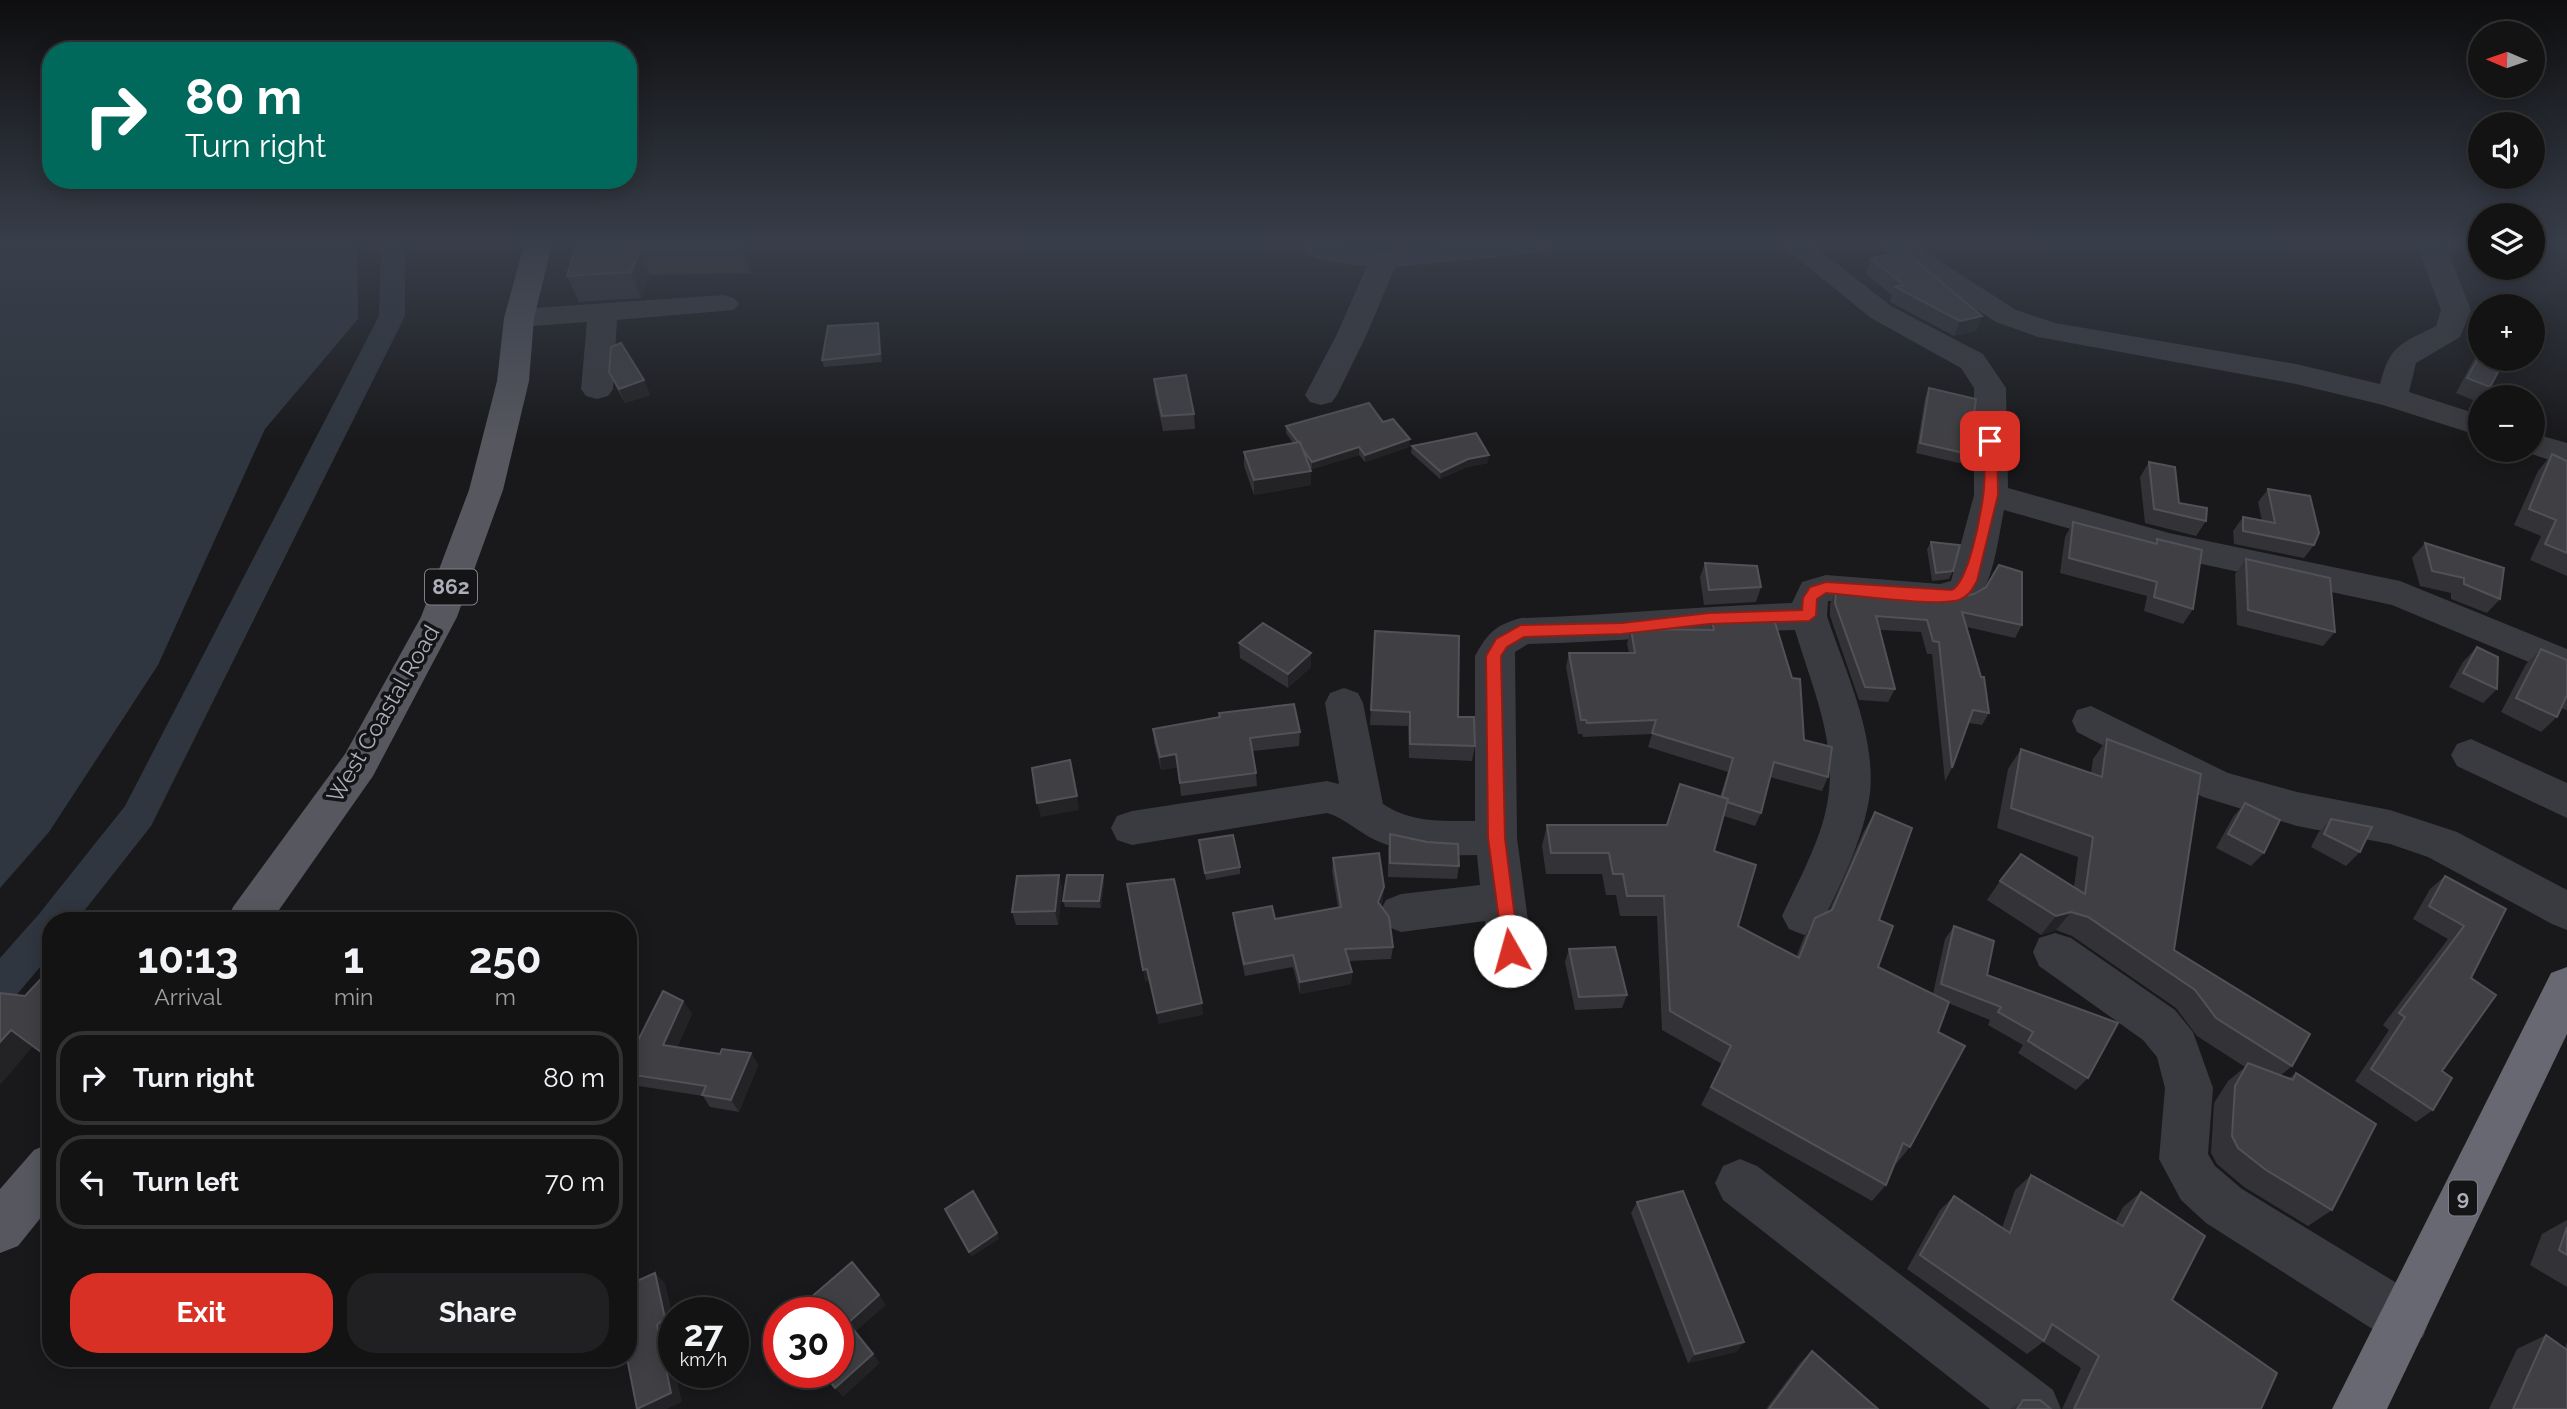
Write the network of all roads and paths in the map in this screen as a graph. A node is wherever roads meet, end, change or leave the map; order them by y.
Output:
1 (521, 311) edge
2 (603, 311) junction
3 (607, 311) edge
4 (1362, 311) edge
5 (1879, 311) edge
6 (1998, 311) edge
7 (2456, 311) edge
8 (519, 318) junction
9 (597, 389) dead end
10 (1321, 395) dead end
11 (2392, 397) junction
12 (2468, 422) edge
13 (2545, 447) edge
14 (2567, 455) edge
15 (1991, 495) junction
16 (1809, 616) junction
17 (2567, 664) edge
18 (1344, 703) dead end
19 (2091, 720) dead end
20 (2471, 755) dead end
21 (2567, 802) edge
22 (1364, 810) junction
23 (1132, 828) dead end
24 (1496, 838) junction
25 (1504, 900) junction
26 (2567, 911) edge
27 (254, 912) edge
28 (1401, 913) dead end
29 (1804, 916) dead end
30 (1510, 951) dead end
31 (2055, 952) dead end
32 (2567, 987) edge
33 (42, 1178) edge
34 (1740, 1183) dead end
35 (0, 1228) edge
36 (2404, 1318) junction
37 (2034, 1409) edge
38 (2359, 1409) edge

1 - 8 main road, West Coastal Road / 862
2 - 3 street
2 - 8 street
2 - 9 street
4 - 10 street
5 - 15 street
6 - 11 street
7 - 11 street
8 - 27 main road, West Coastal Road / 862
11 - 12 street
13 - 14 street
15 - 16 street
15 - 17 street
16 - 24 street
16 - 29 street
18 - 22 street
19 - 26 street
20 - 21 street
22 - 23 street
22 - 24 street
24 - 25 street
25 - 28 street
25 - 30 street
31 - 36 street
32 - 36 highway, 9
33 - 35 main road
34 - 37 street
36 - 38 highway, 9

